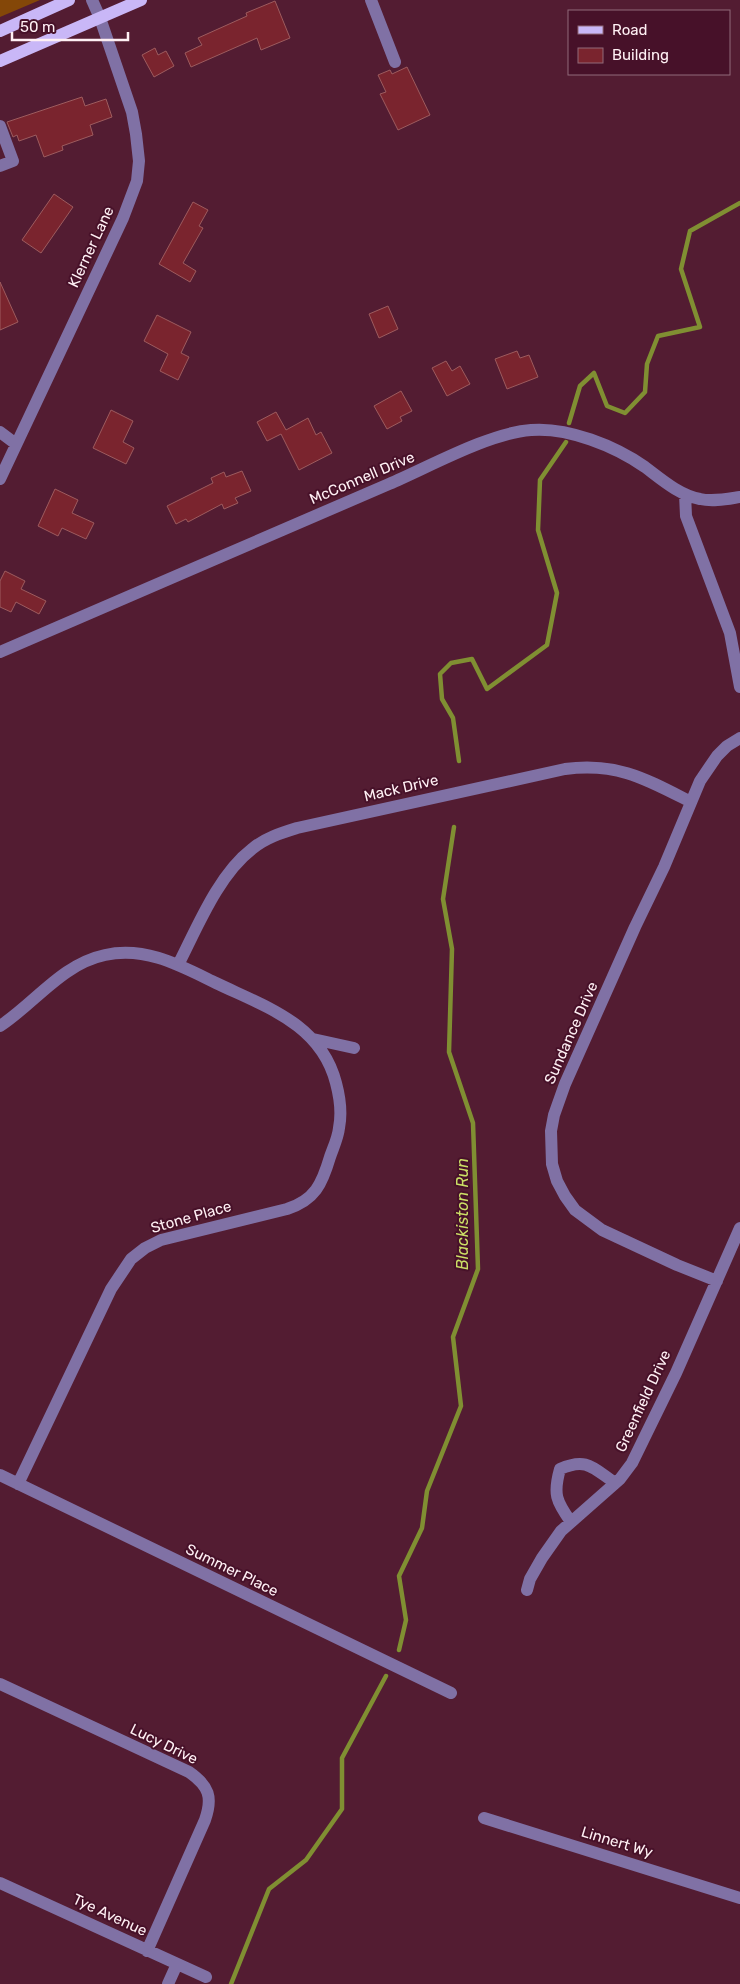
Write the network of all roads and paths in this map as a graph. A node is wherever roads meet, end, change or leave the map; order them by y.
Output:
1 (69, 0) edge
2 (92, 0) edge
3 (141, 0) edge
4 (371, 0) edge
5 (100, 18) junction
6 (0, 30) edge
7 (0, 61) edge
8 (394, 62) dead end
9 (0, 126) edge
10 (0, 166) edge
11 (0, 432) edge
12 (16, 444) junction
13 (0, 479) edge
14 (686, 494) junction
15 (740, 497) edge
16 (0, 652) edge
17 (740, 687) edge
18 (740, 738) edge
19 (692, 802) junction
20 (178, 965) junction
21 (0, 1026) edge
22 (312, 1039) junction
23 (354, 1048) dead end
24 (740, 1228) edge
25 (717, 1281) junction
26 (0, 1474) edge
27 (615, 1483) junction
28 (18, 1484) junction
29 (571, 1522) junction
30 (527, 1590) dead end
31 (0, 1684) edge
32 (451, 1692) dead end
33 (484, 1818) dead end
34 (0, 1883) edge
35 (740, 1898) edge
36 (147, 1951) junction
37 (177, 1964) junction
38 (206, 1977) dead end
39 (168, 1984) edge

1 - 6 main road
2 - 5 street, Klerner Lane
3 - 5 main road
4 - 8 street
5 - 7 main road
5 - 12 street, Klerner Lane
9 - 10 street
11 - 12 street
12 - 13 street, Klerner Lane
14 - 15 street, McConnell Drive
14 - 16 street, McConnell Drive
14 - 17 street
18 - 19 street, Sundance Drive
19 - 20 street, Mack Drive
19 - 25 street, Sundance Drive
20 - 21 street, Stone Place
20 - 22 street, Stone Place
22 - 23 street, Stone Place
22 - 28 street, Stone Place
24 - 25 street, Greenfield Drive
25 - 27 street, Greenfield Drive
26 - 28 street, Summer Place
27 - 29 street, Greenfield Drive
27 - 29 street
28 - 32 street, Summer Place
29 - 30 street, Greenfield Drive
31 - 36 street, Lucy Drive
33 - 35 street, Linnert Wy
34 - 36 street, Tye Avenue
36 - 37 street, Tye Avenue
37 - 38 street, Tye Avenue
37 - 39 street

